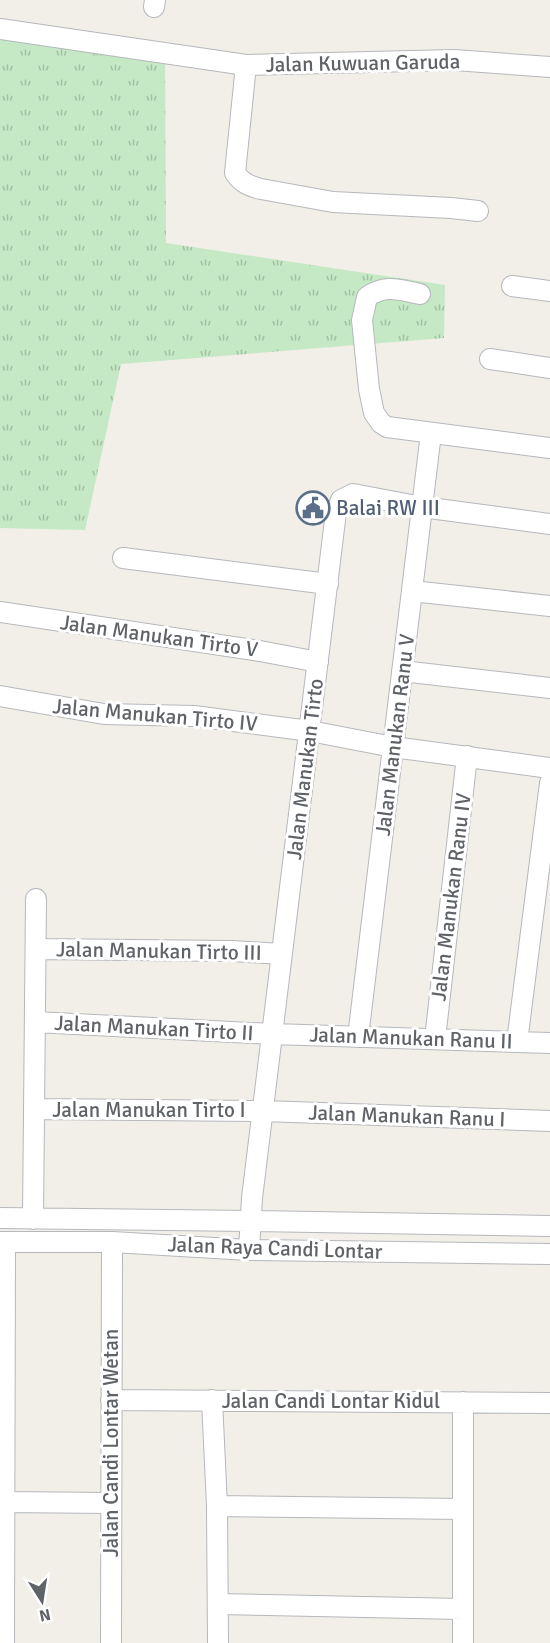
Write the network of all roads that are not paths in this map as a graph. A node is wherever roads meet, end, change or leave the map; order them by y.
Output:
1 (0, 30) edge
2 (246, 65) junction
3 (550, 67) edge
4 (478, 211) dead end
5 (512, 286) dead end
6 (550, 291) edge
7 (420, 294) dead end
8 (490, 359) dead end
9 (550, 368) edge
10 (431, 433) junction
11 (550, 448) edge
12 (422, 507) junction
13 (550, 524) edge
14 (123, 558) dead end
15 (328, 584) junction
16 (412, 591) junction
17 (550, 606) edge
18 (0, 612) edge
19 (318, 662) junction
20 (402, 671) junction
21 (550, 688) edge
22 (0, 696) edge
23 (310, 731) junction
24 (393, 747) junction
25 (467, 756) junction
26 (550, 768) edge
27 (550, 783) edge
28 (36, 899) dead end
29 (36, 949) junction
30 (282, 954) junction
31 (35, 1022) junction
32 (273, 1034) junction
33 (358, 1037) junction
34 (435, 1039) junction
35 (517, 1042) junction
36 (550, 1043) edge
37 (34, 1109) junction
38 (263, 1111) junction
39 (550, 1121) edge
40 (0, 1218) edge
41 (33, 1219) junction
42 (250, 1221) junction
43 (550, 1226) edge
44 (3, 1242) edge
45 (112, 1242) junction
46 (249, 1250) junction
47 (550, 1254) edge
48 (2, 1369) edge
49 (111, 1400) junction
50 (212, 1400) junction
51 (463, 1401) junction
52 (550, 1403) edge
53 (2, 1447) edge
54 (111, 1503) junction
55 (3, 1505) edge
56 (217, 1506) junction
57 (463, 1509) junction
58 (2, 1565) edge
59 (218, 1604) junction
60 (463, 1609) junction
61 (3, 1632) edge
62 (111, 1643) edge
63 (218, 1643) edge
64 (463, 1643) edge

1 - 2 street
2 - 3 street, Jalan Kuwuan Garuda
2 - 4 street, Jalan Kuwuan Garuda
5 - 6 street
7 - 10 street
8 - 9 street
10 - 11 street
10 - 12 street, Jalan Manukan Ranu V
12 - 13 street, Jalan Manukan Tirto
12 - 15 street, Jalan Manukan Tirto
12 - 16 street, Jalan Manukan Ranu V
14 - 15 street
15 - 19 street, Jalan Manukan Tirto
16 - 17 street
16 - 20 street, Jalan Manukan Ranu V
18 - 19 street, Jalan Manukan Tirto V
19 - 23 street, Jalan Manukan Tirto
20 - 21 street
20 - 24 street, Jalan Manukan Ranu V
22 - 23 street, Jalan Manukan Tirto IV
23 - 24 street, Jalan Manukan Tirto IV
23 - 30 street, Jalan Manukan Tirto
24 - 25 street, Jalan Manukan Tirto IV
24 - 33 street, Jalan Manukan Ranu V
25 - 26 street, Jalan Manukan Tirto IV
25 - 34 street, Jalan Manukan Ranu IV
27 - 35 street
28 - 29 street, Jalan Manukan Tirto I
29 - 30 street, Jalan Manukan Tirto III
29 - 31 street, Jalan Manukan Tirto I
30 - 32 street, Jalan Manukan Tirto
31 - 32 street, Jalan Manukan Tirto II
31 - 37 street, Jalan Manukan Tirto I
32 - 33 street, Jalan Manukan Ranu II
32 - 38 street, Jalan Manukan Tirto
33 - 34 street, Jalan Manukan Ranu II
34 - 35 street, Jalan Manukan Ranu II
35 - 36 street, Jalan Manukan Ranu II
37 - 38 street, Jalan Manukan Tirto I
37 - 41 street, Jalan Manukan Tirto I
38 - 39 street, Jalan Manukan Ranu I
38 - 42 street, Jalan Manukan Tirto
40 - 41 street, Jalan Raya Candi Lontar
41 - 42 street, Jalan Raya Candi Lontar
42 - 43 street, Jalan Raya Candi Lontar
42 - 46 street, Jalan Manukan Tirto
44 - 45 street, Jalan Raya Candi Lontar
44 - 48 street
45 - 46 street, Jalan Raya Candi Lontar
45 - 49 street, Jalan Candi Lontar Wetan
46 - 47 street, Jalan Raya Candi Lontar
48 - 53 street
49 - 50 street, Jalan Candi Lontar Kidul
49 - 54 street, Jalan Candi Lontar Wetan
50 - 51 street, Jalan Candi Lontar Kidul
50 - 56 street
51 - 52 street, Jalan Candi Lontar Kidul
51 - 57 street
53 - 55 street
54 - 55 street
54 - 62 street, Jalan Candi Lontar Wetan
55 - 58 street
56 - 57 street
56 - 59 street
57 - 60 street
58 - 61 street
59 - 60 street
59 - 63 street
60 - 64 street

